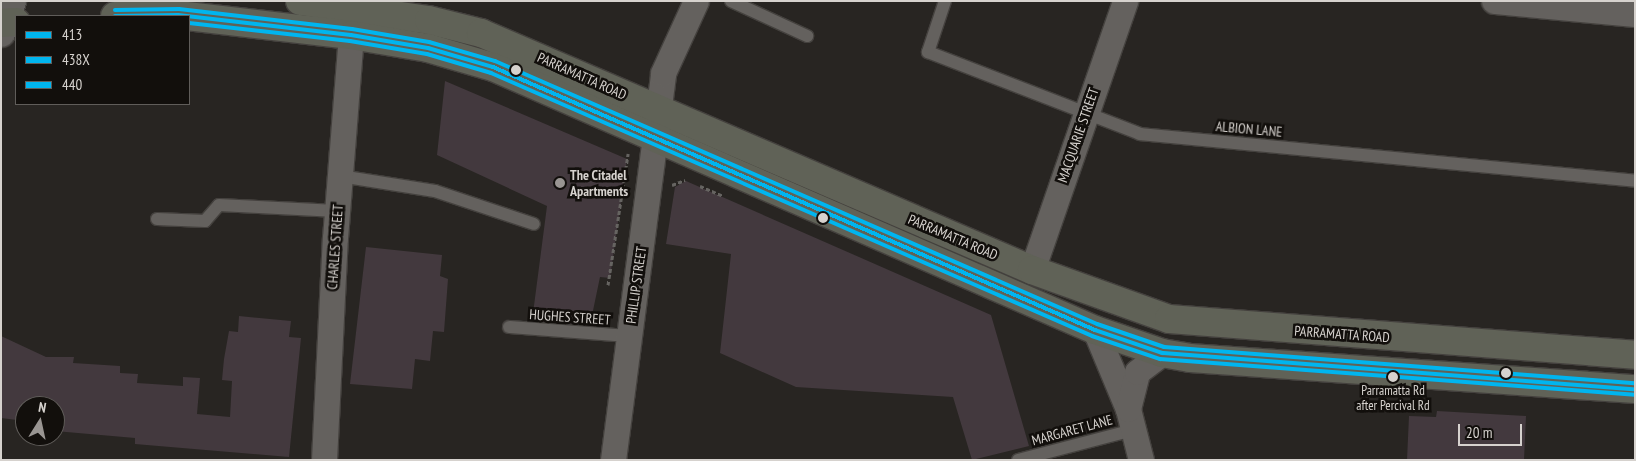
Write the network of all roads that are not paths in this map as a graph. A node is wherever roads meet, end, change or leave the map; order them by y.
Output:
1 (300, 1) edge
2 (696, 1) edge
3 (731, 1) edge
4 (945, 1) edge
5 (1126, 1) edge
6 (1494, 1) edge
7 (1573, 5) edge
8 (1635, 14) edge
9 (146, 15) edge
10 (186, 15) edge
11 (190, 15) edge
12 (351, 35) junction
13 (808, 36) dead end
14 (658, 110) junction
15 (1085, 115) junction
16 (654, 137) junction
17 (340, 176) junction
18 (1635, 180) edge
19 (337, 212) junction
20 (157, 219) dead end
21 (534, 224) dead end
22 (1032, 270) junction
23 (509, 327) dead end
24 (1095, 330) junction
25 (629, 336) junction
26 (1162, 353) junction
27 (1635, 355) edge
28 (1635, 388) edge
29 (1131, 419) junction
30 (324, 460) edge
31 (613, 460) edge
32 (1018, 460) edge
33 (1141, 460) edge

1 - 14 highway, PARRAMATTA ROAD
2 - 14 street, PHILLIP STREET
3 - 13 lane
4 - 15 lane, ALBION LANE
5 - 15 street, MACQUARIE STREET
6 - 7 street
7 - 8 street
9 - 10 highway, PARRAMATTA ROAD
11 - 12 highway, PARRAMATTA ROAD
12 - 16 highway, PARRAMATTA ROAD
12 - 17 street, CHARLES STREET
14 - 16 street, PHILLIP STREET
14 - 22 highway, PARRAMATTA ROAD
15 - 18 lane, ALBION LANE
15 - 22 street, MACQUARIE STREET
16 - 24 highway, PARRAMATTA ROAD
16 - 25 street, PHILLIP STREET
17 - 19 street, CHARLES STREET
17 - 21 lane
19 - 20 lane
19 - 30 street, CHARLES STREET
22 - 27 highway, PARRAMATTA ROAD
23 - 25 lane, HUGHES STREET
24 - 26 highway, PARRAMATTA ROAD
24 - 29 street
25 - 31 street, PHILLIP STREET
26 - 28 highway, PARRAMATTA ROAD
26 - 29 street
29 - 32 lane, MARGARET LANE
29 - 33 street

